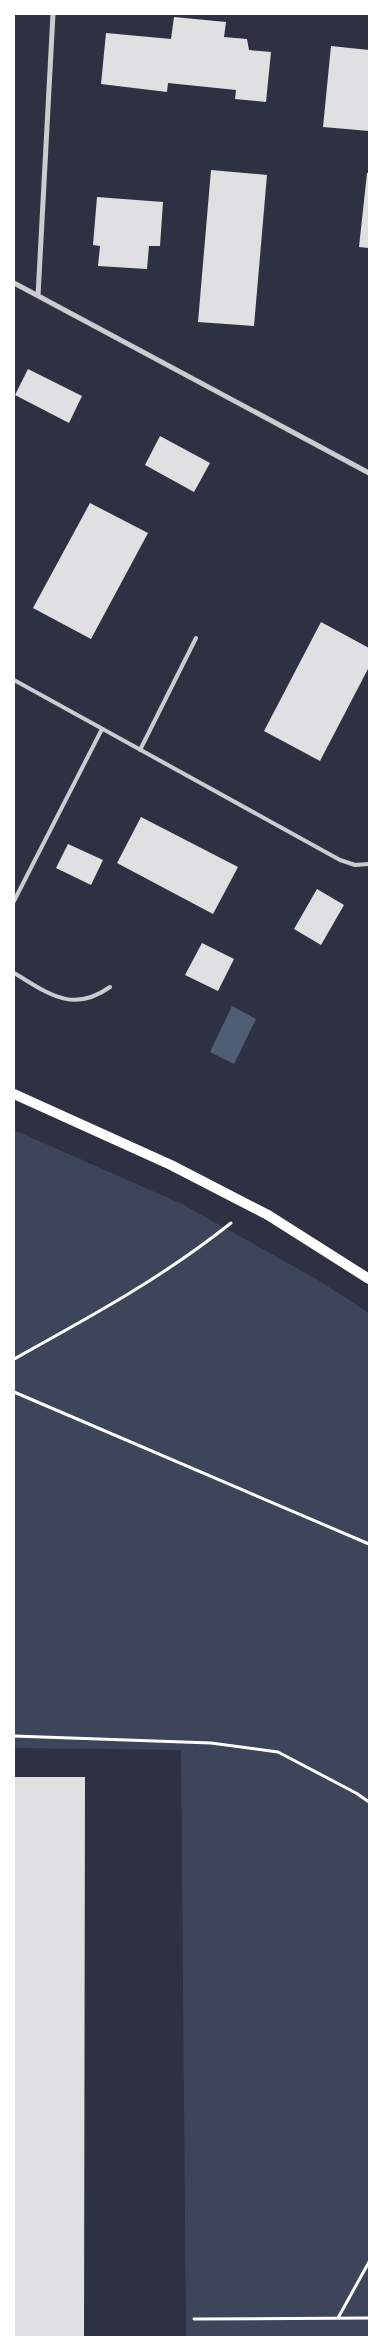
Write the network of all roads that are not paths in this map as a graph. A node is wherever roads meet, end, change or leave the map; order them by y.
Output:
1 (54, 14) edge
2 (14, 284) edge
3 (38, 296) junction
4 (369, 473) edge
5 (196, 638) dead end
6 (14, 680) edge
7 (102, 729) junction
8 (140, 750) junction
9 (369, 864) edge
10 (14, 901) edge
11 (14, 973) edge
12 (110, 987) dead end
13 (14, 1094) edge
14 (369, 1279) edge

1 - 3 street
2 - 3 street
3 - 4 street
5 - 8 lane
6 - 7 lane
7 - 8 lane
7 - 10 lane
8 - 9 lane
11 - 12 lane
13 - 14 main road

